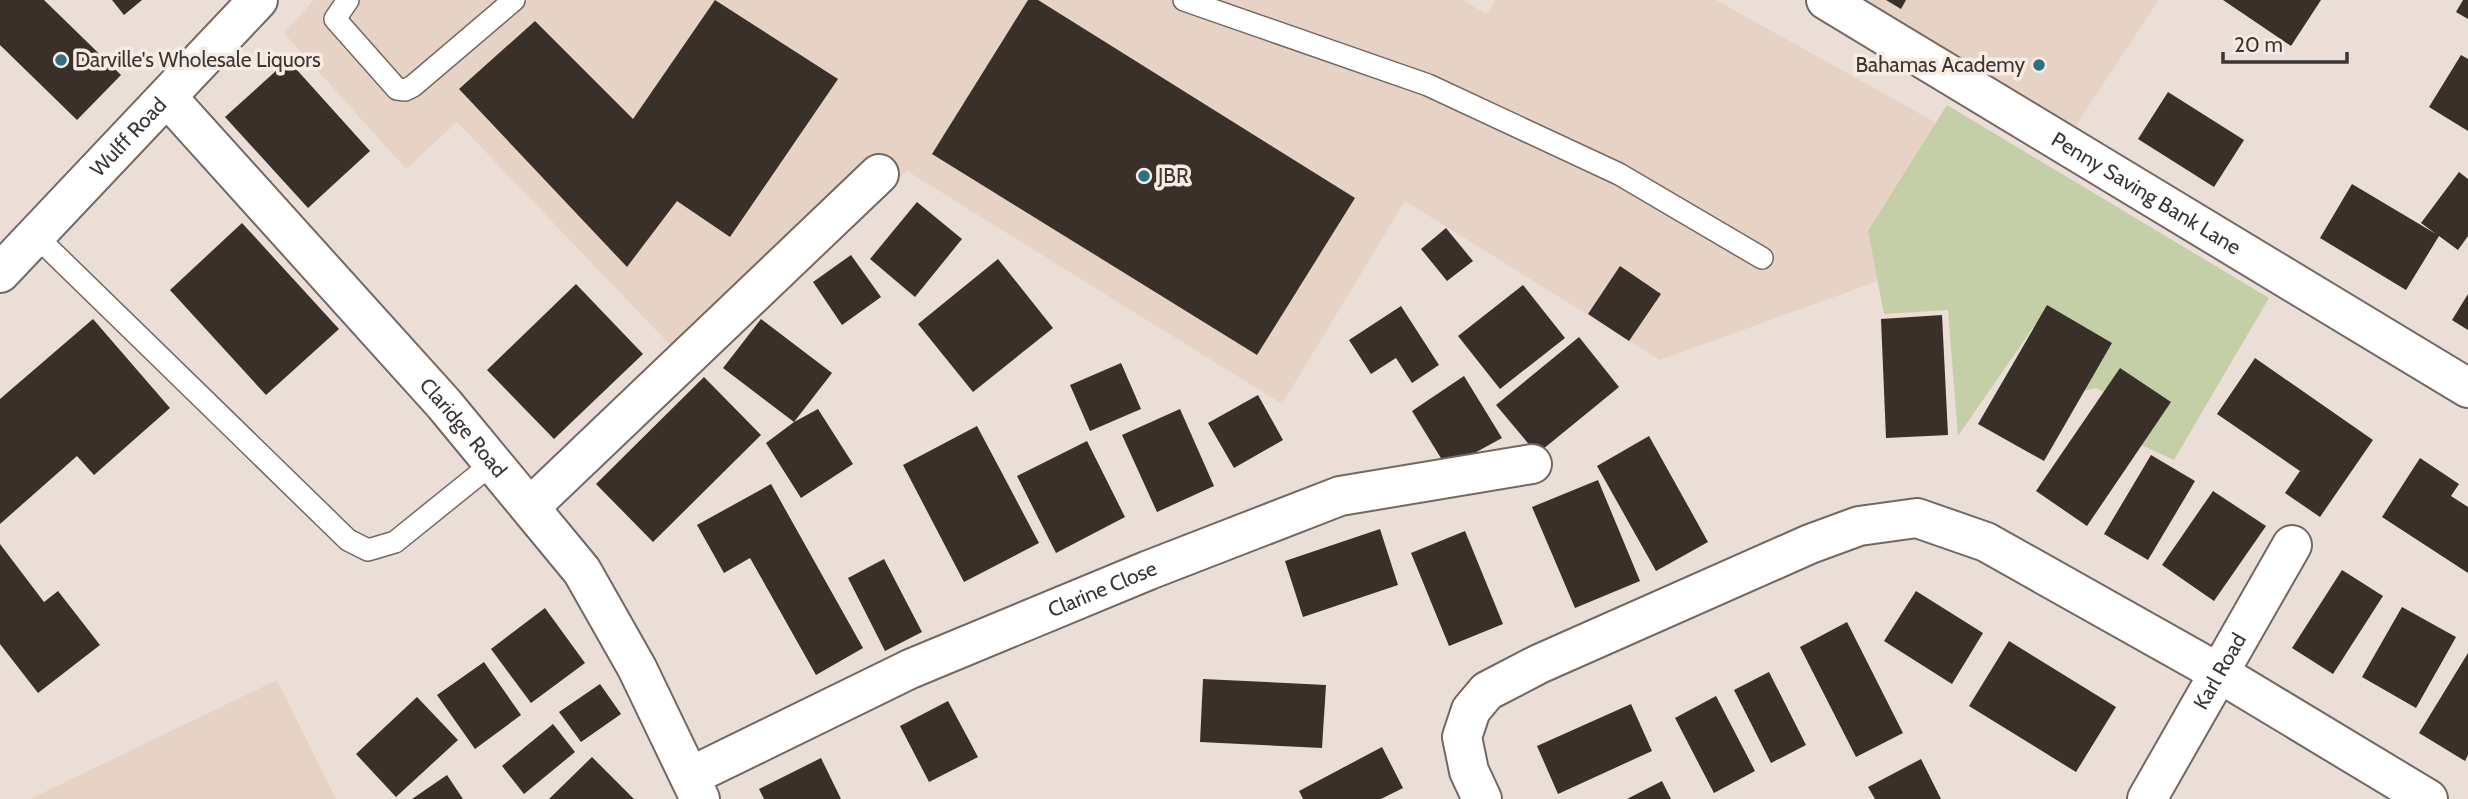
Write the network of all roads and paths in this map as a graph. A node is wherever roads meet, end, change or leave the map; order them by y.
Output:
1 (258, 0) edge
2 (348, 0) edge
3 (514, 0) edge
4 (1184, 0) edge
5 (1826, 0) edge
6 (167, 97) junction
7 (879, 174) dead end
8 (36, 236) junction
9 (1762, 258) dead end
10 (0, 273) edge
11 (2468, 388) edge
12 (493, 463) junction
13 (1532, 464) dead end
14 (530, 507) junction
15 (2292, 545) dead end
16 (2219, 673) junction
17 (696, 788) edge
18 (1482, 799) edge
19 (2147, 799) edge
20 (2428, 799) edge

1 - 6 street, Wulff Road
2 - 3 lane
4 - 9 lane
5 - 11 street, Penny Saving Bank Lane
6 - 8 street, Wulff Road
6 - 12 street, Claridge Road
7 - 14 street
8 - 10 street, Wulff Road
8 - 12 lane
12 - 14 street, Claridge Road
13 - 17 street, Clarine Close
14 - 17 street, Claridge Road
15 - 16 street, Karl Road
16 - 18 street
16 - 19 street, Karl Road
16 - 20 street

